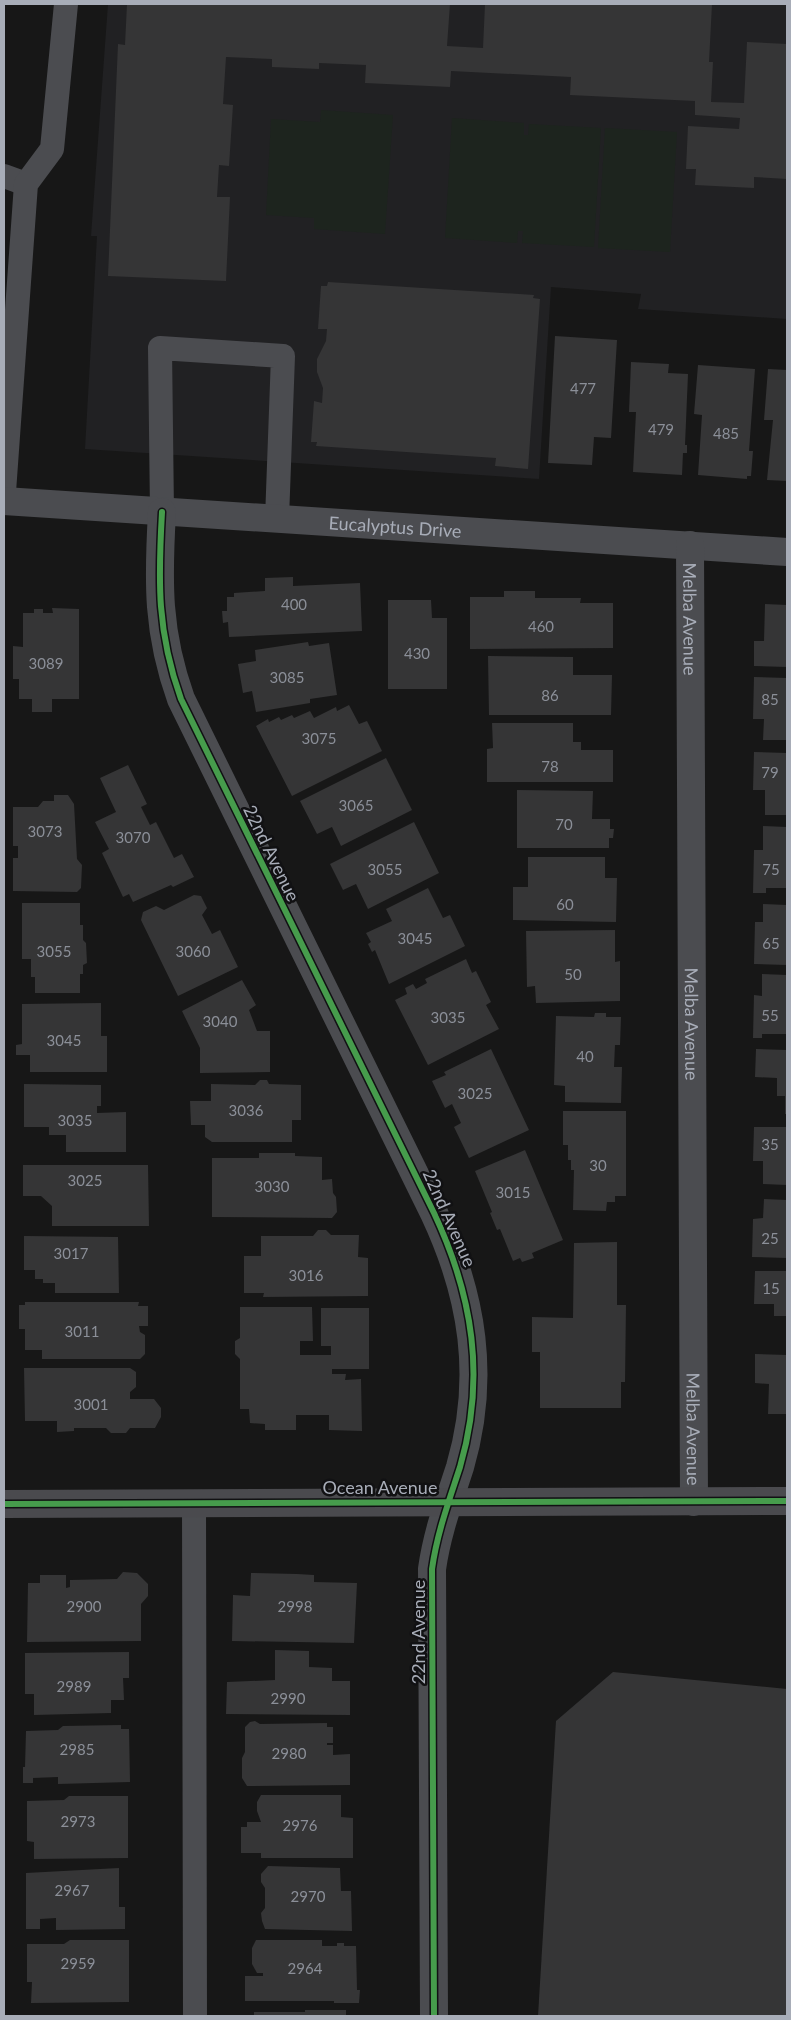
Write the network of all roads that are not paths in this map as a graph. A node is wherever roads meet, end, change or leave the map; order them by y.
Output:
1 (66, 4) edge
2 (4, 176) edge
3 (26, 184) junction
4 (4, 492) edge
5 (4, 502) edge
6 (162, 512) junction
7 (277, 519) junction
8 (690, 545) junction
9 (787, 552) edge
10 (447, 1502) junction
11 (694, 1502) junction
12 (787, 1502) edge
13 (194, 1503) junction
14 (4, 1504) edge
15 (195, 2016) edge
16 (434, 2016) edge

1 - 3 lane
2 - 3 lane
3 - 4 lane
5 - 6 street, Eucalyptus Drive
6 - 7 street, Eucalyptus Drive
6 - 7 lane
6 - 10 street, 22nd Avenue
7 - 8 street, Eucalyptus Drive
8 - 9 street, Eucalyptus Drive
8 - 11 street, Melba Avenue
10 - 11 street, Ocean Avenue
10 - 13 street, Ocean Avenue
10 - 16 street, 22nd Avenue
11 - 12 street, Ocean Avenue
13 - 14 street, Ocean Avenue
13 - 15 lane

